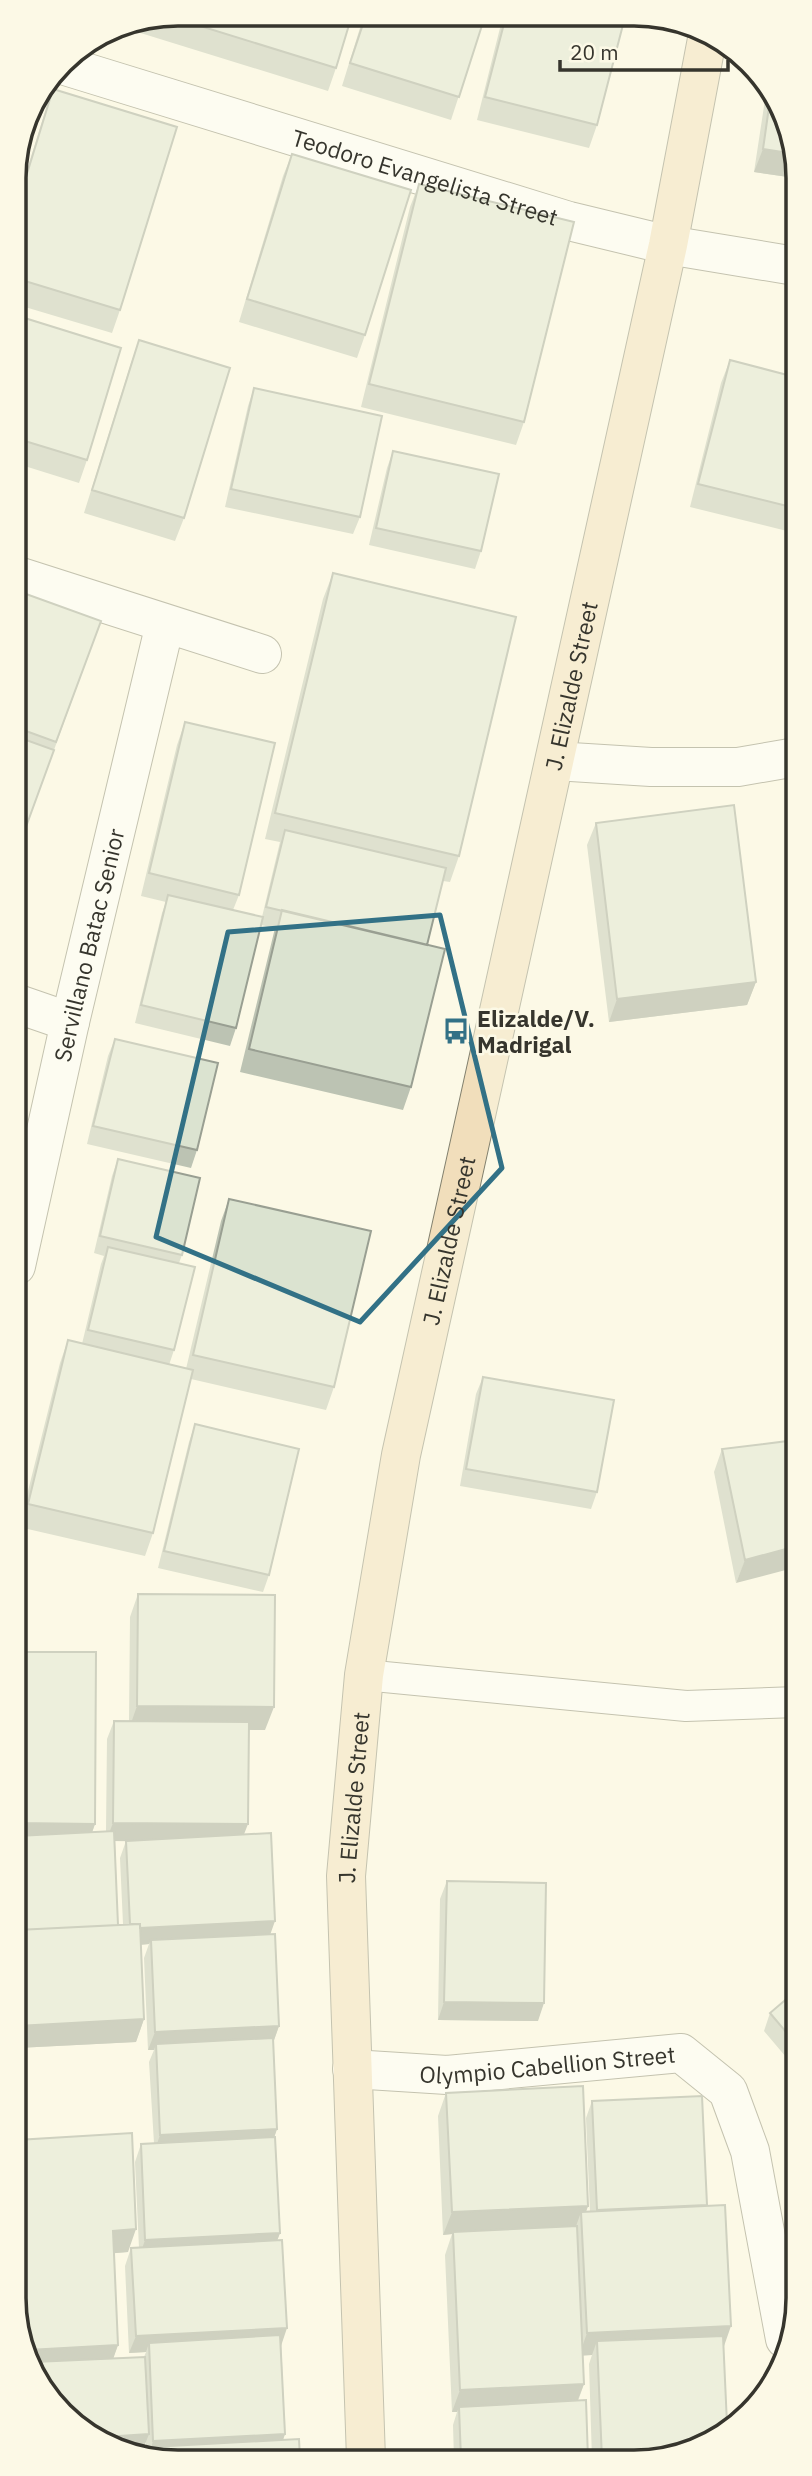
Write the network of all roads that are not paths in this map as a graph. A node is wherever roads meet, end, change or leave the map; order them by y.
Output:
1 (706, 45) edge
2 (73, 69) edge
3 (668, 245) junction
4 (786, 265) edge
5 (27, 579) edge
6 (165, 624) junction
7 (262, 654) dead end
8 (786, 759) edge
9 (555, 761) junction
10 (27, 1007) edge
11 (70, 1022) junction
12 (27, 1219) edge
13 (363, 1675) junction
14 (785, 1702) edge
15 (352, 2069) junction
16 (783, 2328) edge
17 (366, 2450) edge

1 - 3 street, J. Elizalde Street
2 - 3 street, Teodoro Evangelista Street
3 - 4 street, Teodoro Evangelista Street
3 - 9 street, J. Elizalde Street
5 - 6 street
6 - 7 street
6 - 11 street, Servillano Batac Senior
8 - 9 street
9 - 13 street, J. Elizalde Street
10 - 11 street
11 - 12 street, Servillano Batac Senior
13 - 14 lane
13 - 15 street, J. Elizalde Street
15 - 16 street, Olympio Cabellion Street
15 - 17 street, J. Elizalde Street

